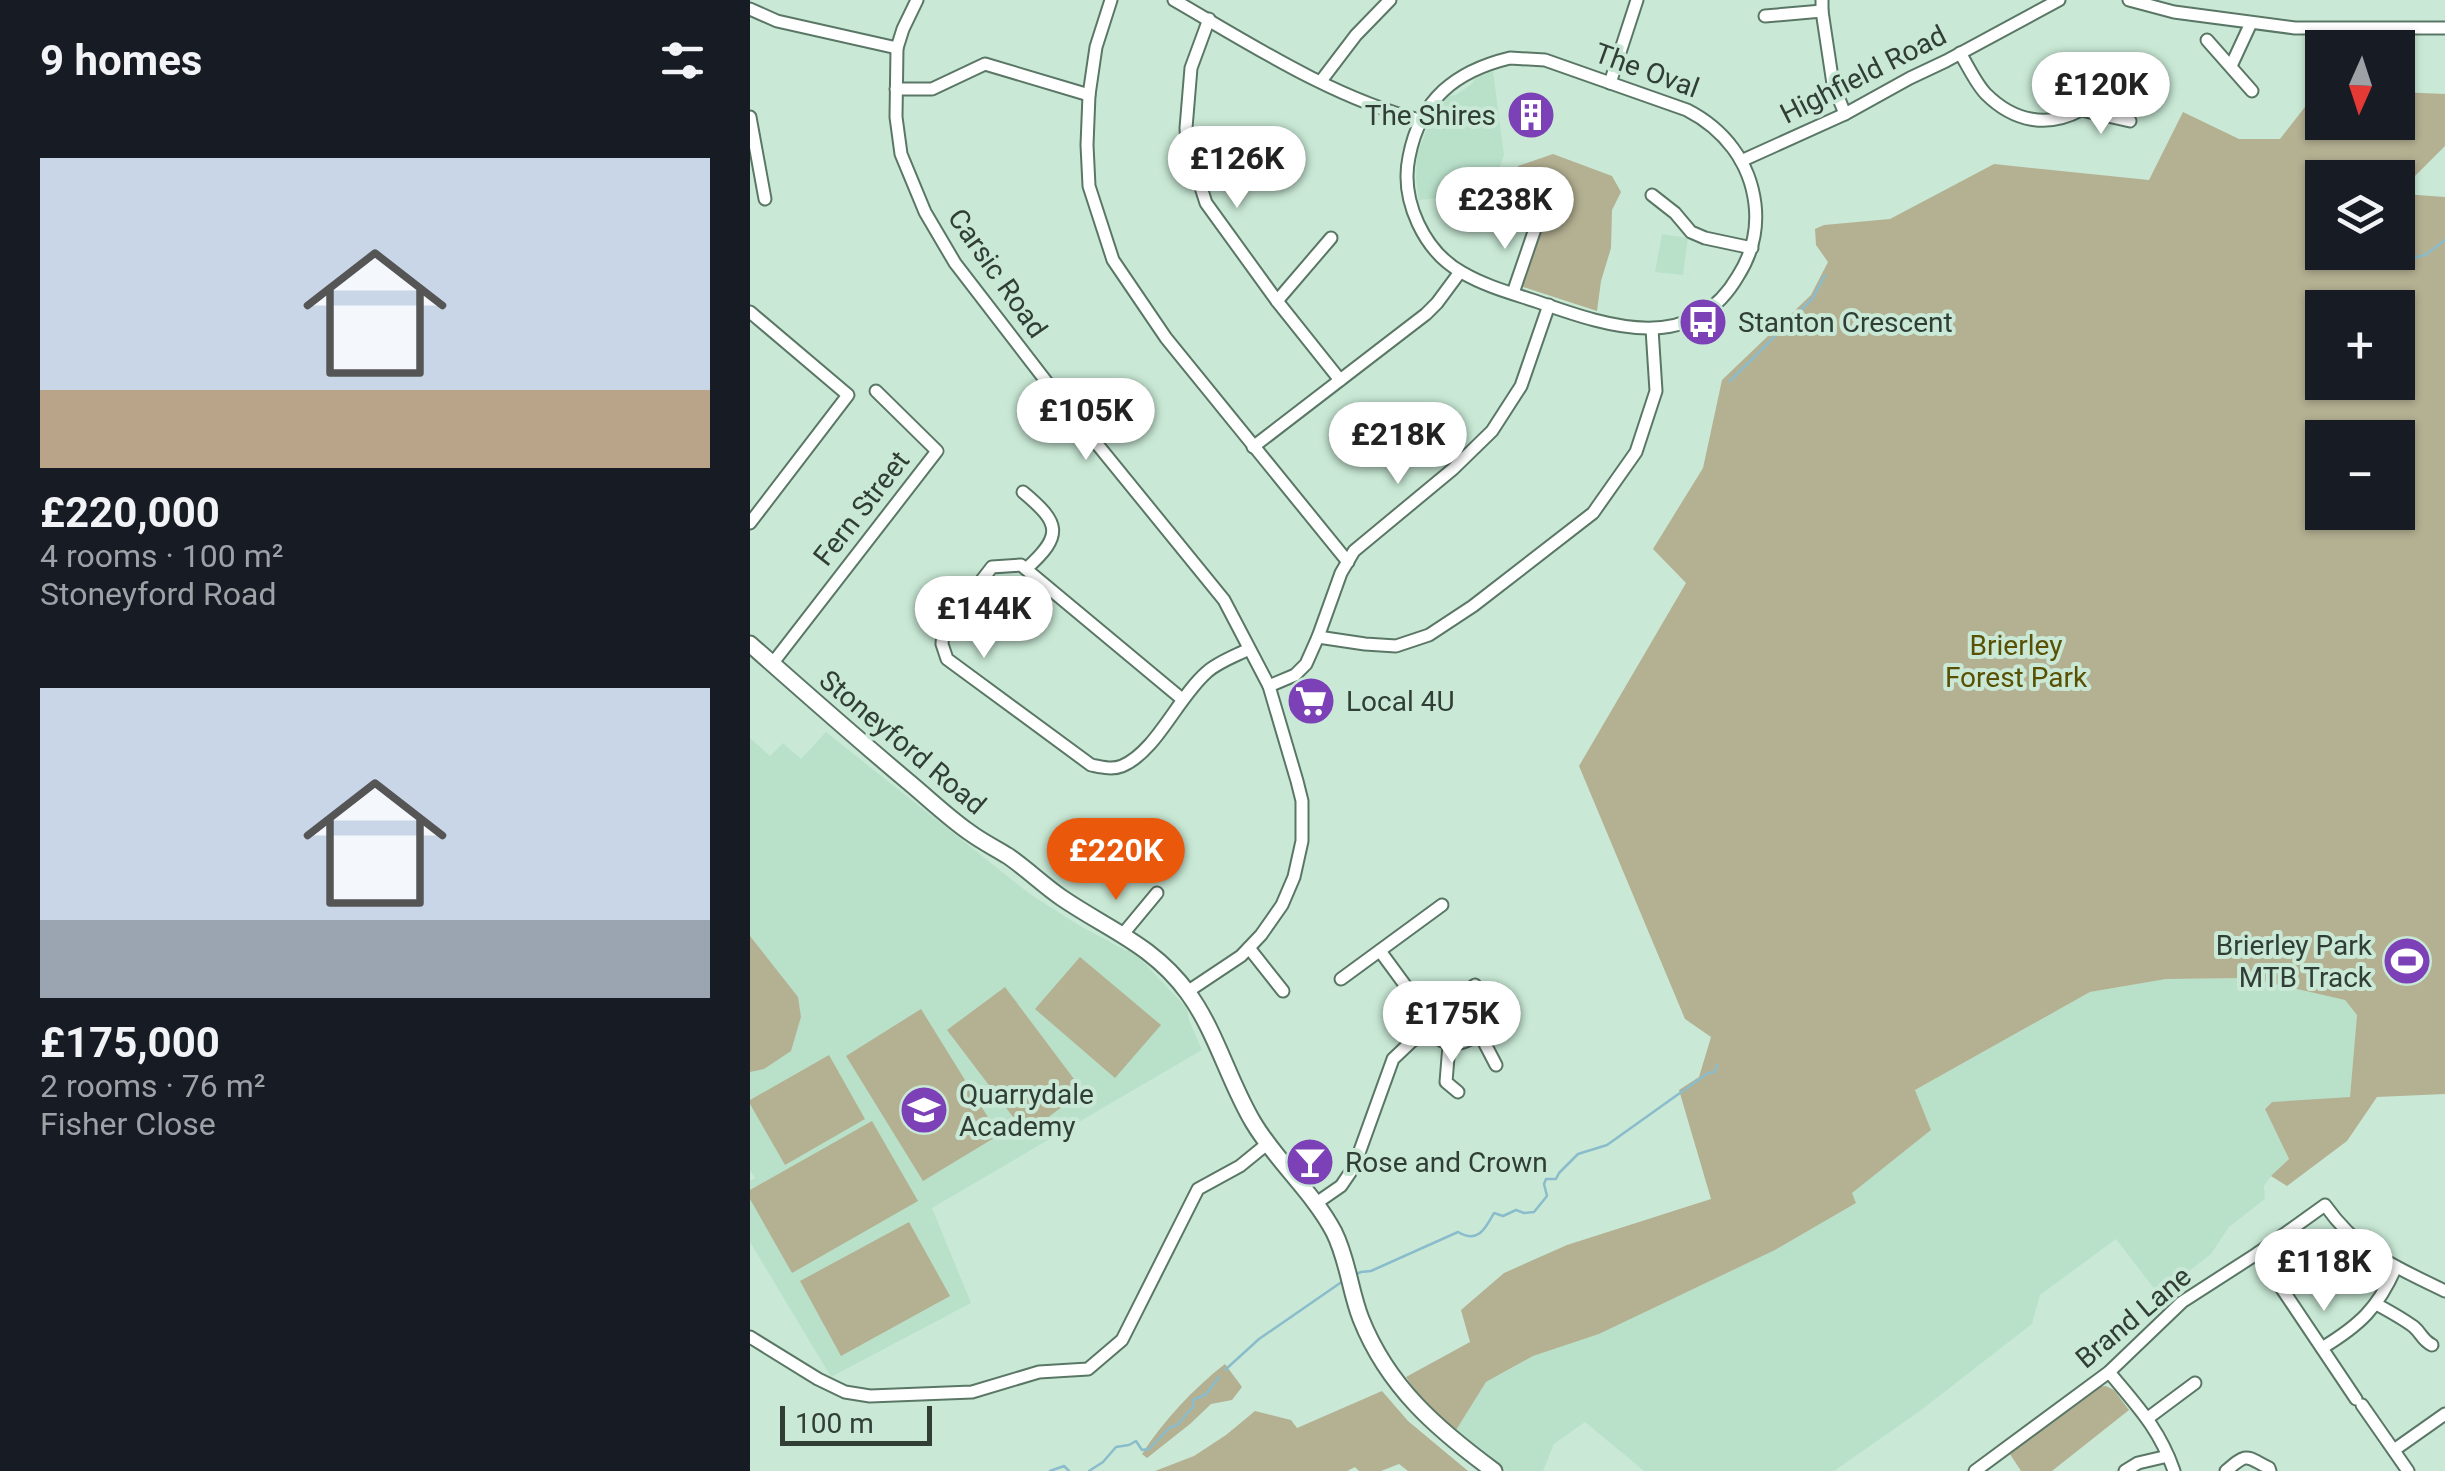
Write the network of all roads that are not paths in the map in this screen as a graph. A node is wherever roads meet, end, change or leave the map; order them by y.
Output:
1 (917, 0) edge
2 (1112, 0) edge
3 (1174, 0) edge
4 (1390, 0) edge
5 (1637, 0) edge
6 (2059, 0) edge
7 (2130, 0) edge
8 (2166, 5) edge
9 (1822, 6) edge
10 (751, 14) edge
11 (1765, 16) dead end
12 (1208, 19) junction
13 (2251, 23) junction
14 (2445, 28) edge
15 (2207, 40) dead end
16 (897, 48) junction
17 (1960, 54) junction
18 (2232, 66) junction
19 (1321, 81) junction
20 (1610, 83) junction
21 (896, 89) junction
22 (2252, 90) dead end
23 (1089, 95) junction
24 (1845, 114) junction
25 (750, 117) edge
26 (1420, 120) junction
27 (2130, 121) dead end
28 (1742, 160) junction
29 (756, 183) edge
30 (1652, 195) dead end
31 (764, 199) dead end
32 (1536, 226) dead end
33 (1331, 238) dead end
34 (1752, 248) junction
35 (1460, 272) junction
36 (1513, 293) junction
37 (1277, 301) junction
38 (1549, 305) junction
39 (750, 312) edge
40 (1652, 329) junction
41 (1340, 380) junction
42 (876, 391) dead end
43 (1254, 447) junction
44 (1023, 492) dead end
45 (750, 523) edge
46 (1348, 562) junction
47 (1026, 569) junction
48 (1318, 637) junction
49 (750, 644) edge
50 (1248, 649) junction
51 (772, 664) junction
52 (1269, 686) junction
53 (1182, 699) junction
54 (1157, 893) dead end
55 (1442, 904) dead end
56 (1400, 914) dead end
57 (1411, 928) junction
58 (1123, 934) junction
59 (1249, 948) junction
60 (1380, 950) junction
61 (1340, 979) dead end
62 (1475, 985) dead end
63 (1283, 991) dead end
64 (1187, 992) junction
65 (1428, 1032) junction
66 (1480, 1035) junction
67 (1448, 1045) junction
68 (1496, 1065) dead end
69 (1458, 1092) dead end
70 (1268, 1144) junction
71 (1316, 1204) junction
72 (2258, 1252) junction
73 (2396, 1267) junction
74 (2445, 1290) edge
75 (2376, 1304) junction
76 (750, 1337) edge
77 (2432, 1345) dead end
78 (2322, 1348) junction
79 (2109, 1372) junction
80 (2195, 1383) dead end
81 (2445, 1414) edge
82 (2148, 1418) junction
83 (2394, 1450) junction
84 (2168, 1456) junction
85 (1494, 1471) edge
86 (1974, 1471) edge
87 (2125, 1471) edge
88 (2174, 1471) edge
89 (2226, 1471) edge
90 (2270, 1471) edge
91 (2408, 1471) edge

1 - 16 street, Carsic Road
2 - 23 street
3 - 12 street
4 - 19 street
5 - 20 street
6 - 17 street, Highfield Road
7 - 8 street
8 - 13 street
9 - 11 street
9 - 24 street
10 - 16 street
12 - 19 street
12 - 37 street
13 - 14 street
13 - 18 street
15 - 18 street
16 - 21 street, Carsic Road
17 - 24 street, Highfield Road
17 - 27 street
18 - 22 street
19 - 26 street
20 - 26 street, The Oval
20 - 28 street, The Oval
21 - 23 street
21 - 50 street, Carsic Road
23 - 43 street
24 - 28 street, Highfield Road
25 - 29 street
26 - 35 street, The Oval
28 - 34 street, The Oval
29 - 31 street
30 - 34 street
32 - 36 street
33 - 37 street
34 - 40 street, The Oval
35 - 36 street, The Oval
35 - 41 street
36 - 38 street, The Oval
37 - 41 street
38 - 40 street, The Oval
38 - 46 street
39 - 45 street
40 - 48 street
41 - 43 street
42 - 51 street, Fern Street
43 - 46 street
44 - 47 street
46 - 48 street
47 - 53 street
47 - 53 street
48 - 52 street
49 - 51 main road, Stoneyford Road
50 - 52 street, Carsic Road
50 - 53 street
51 - 58 main road, Stoneyford Road
52 - 59 street, Carsic Road
54 - 58 street
55 - 57 street
56 - 57 street
57 - 60 street
58 - 64 main road, Stoneyford Road
59 - 63 street
59 - 64 street, Carsic Road
60 - 61 street
60 - 65 street
62 - 66 street
64 - 70 main road, Stoneyford Road
65 - 67 street
65 - 71 street
66 - 67 street
66 - 68 street
67 - 69 street
70 - 71 main road, Stoneyford Road
70 - 76 street
71 - 85 main road, Stoneyford Road
72 - 73 street, Brand Lane
72 - 78 street
72 - 79 street, Brand Lane
73 - 74 street
73 - 75 street
75 - 77 street
75 - 78 street
78 - 83 street
79 - 82 street
79 - 86 street, Brand Lane
80 - 82 street
81 - 83 street
82 - 84 street
83 - 91 street
84 - 87 street
84 - 88 street
89 - 90 street

